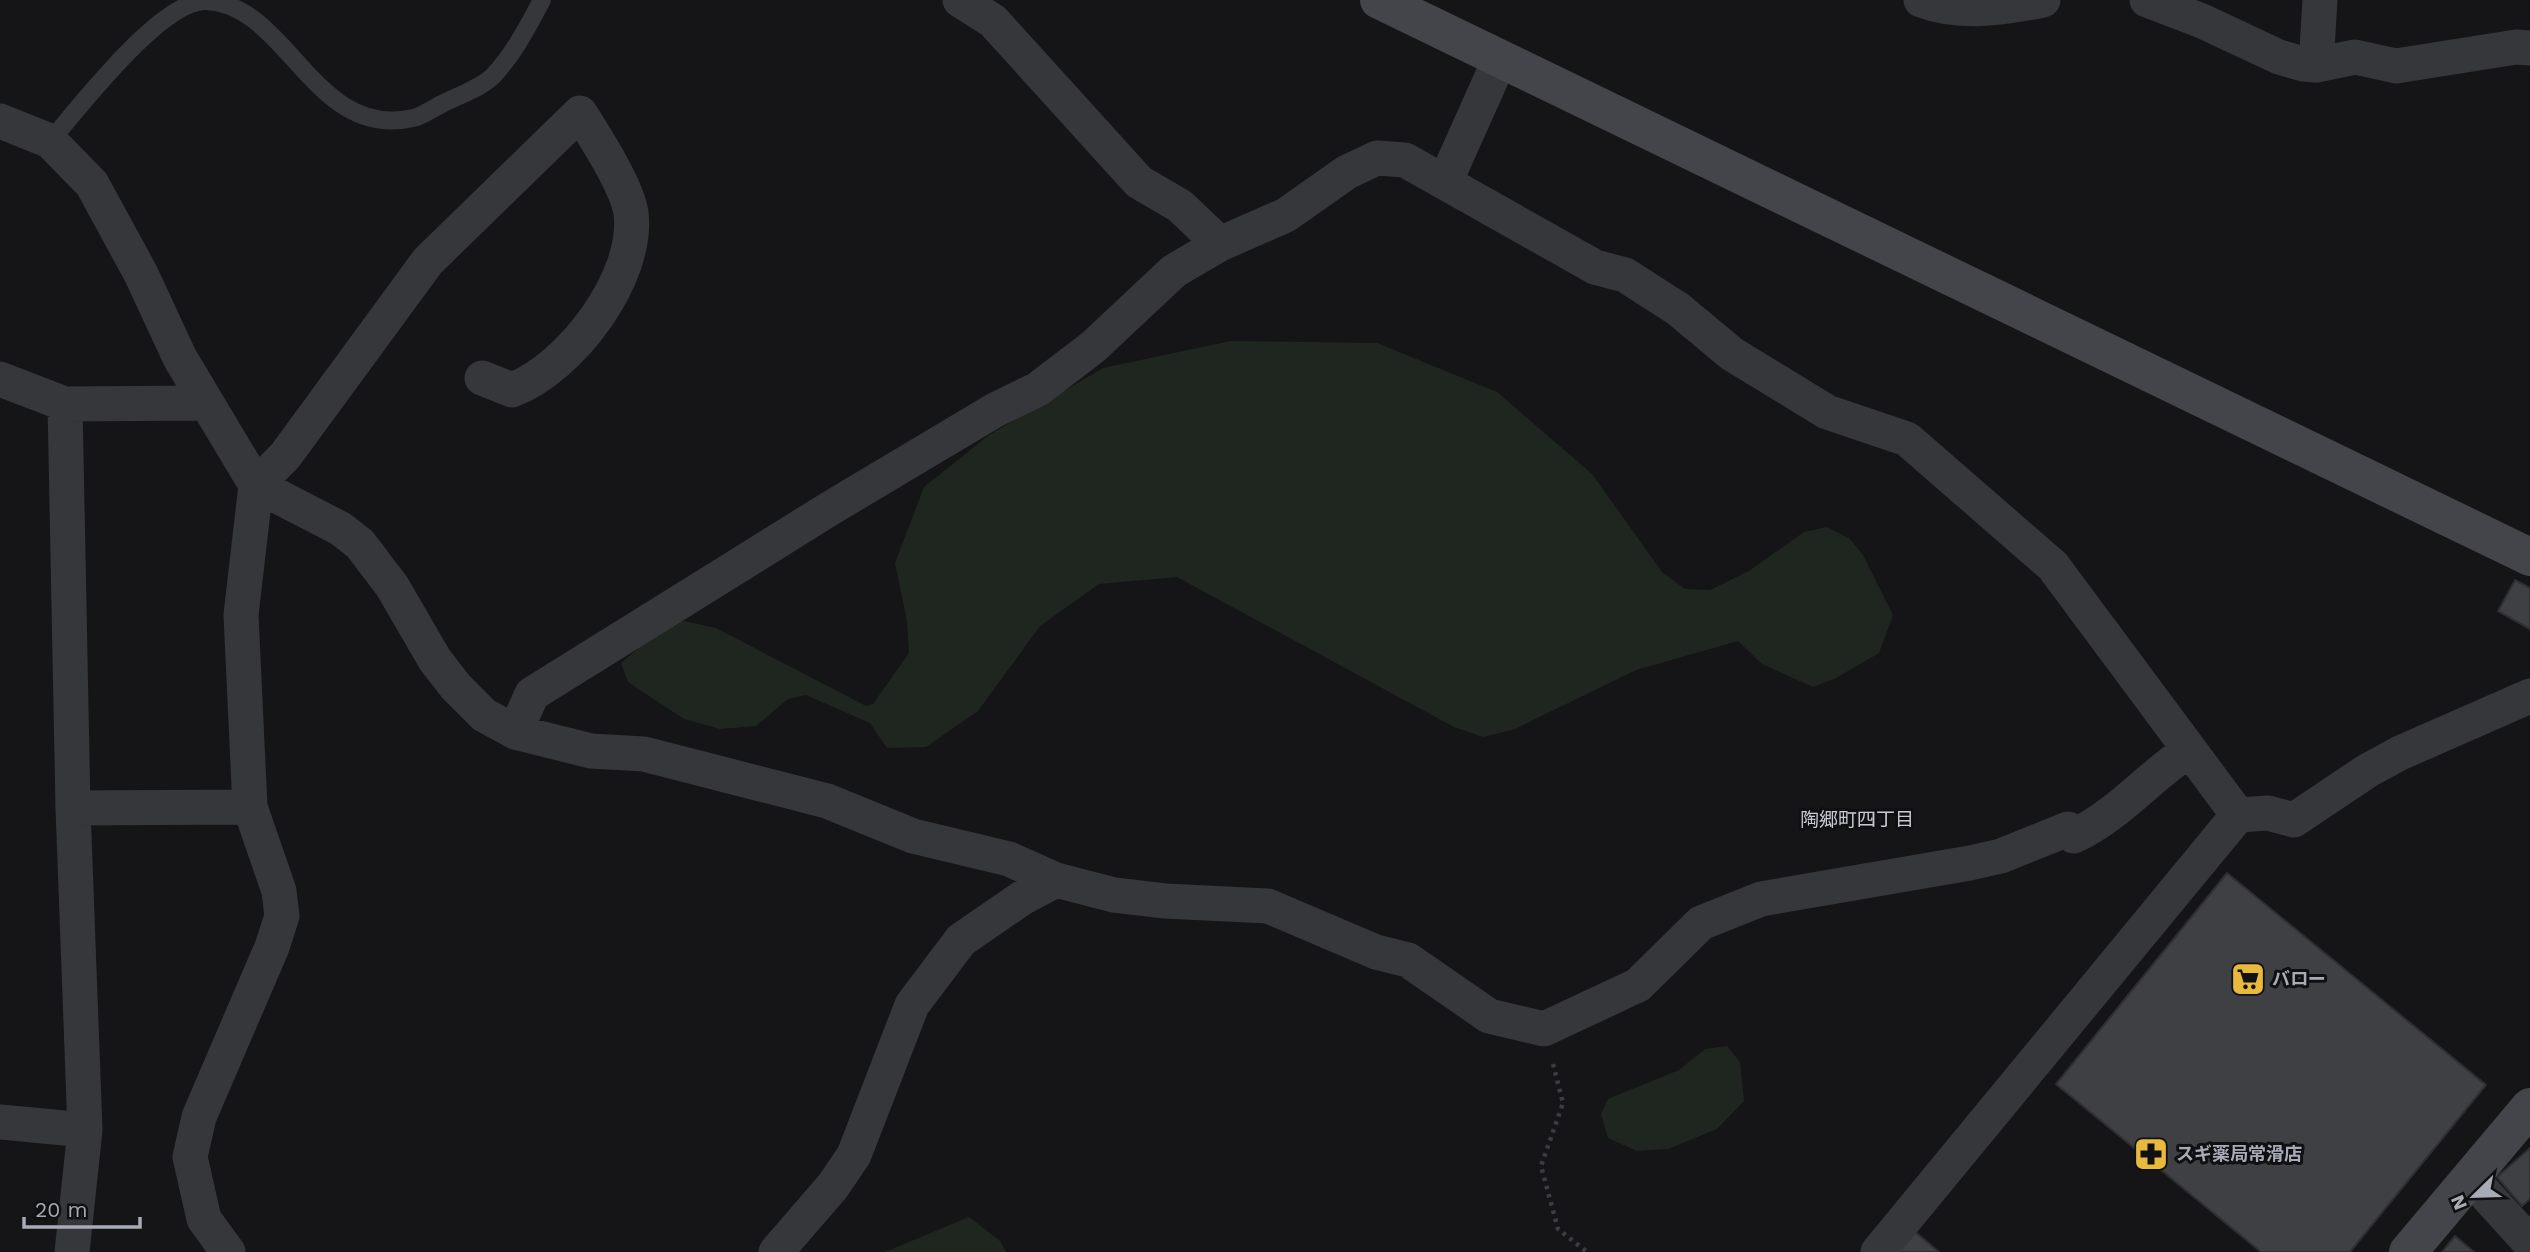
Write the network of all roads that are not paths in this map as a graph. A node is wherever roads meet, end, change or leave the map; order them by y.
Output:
1 (542, 0) edge
2 (960, 0) edge
3 (1379, 0) edge
4 (1921, 0) edge
5 (2043, 0) edge
6 (2147, 0) edge
7 (2320, 0) edge
8 (2530, 48) edge
9 (1500, 59) junction
10 (2316, 65) junction
11 (0, 121) edge
12 (50, 141) junction
13 (1445, 182) junction
14 (1220, 244) junction
15 (482, 378) dead end
16 (0, 379) edge
17 (205, 403) junction
18 (65, 404) junction
19 (256, 485) junction
20 (2530, 557) edge
21 (2530, 696) edge
22 (515, 732) junction
23 (2188, 751) junction
24 (250, 807) junction
25 (73, 808) junction
26 (2238, 815) junction
27 (1056, 880) junction
28 (2530, 1107) edge
29 (0, 1122) edge
30 (85, 1130) junction
31 (2470, 1177) junction
32 (2530, 1242) edge
33 (72, 1252) edge
34 (228, 1252) edge
35 (776, 1252) edge
36 (1878, 1252) edge
37 (2408, 1252) edge

1 - 12 lane
2 - 14 street
3 - 9 street
4 - 5 street
6 - 10 street
7 - 10 street
8 - 10 street
9 - 13 street
9 - 20 street
11 - 12 street
12 - 17 street
13 - 14 street
13 - 23 street
14 - 22 street
15 - 19 street
16 - 18 street
17 - 18 street
17 - 19 street
18 - 25 street
19 - 22 street
19 - 24 street
21 - 26 street
22 - 27 street
23 - 26 street
23 - 27 street
24 - 25 street
24 - 34 street
25 - 30 street
26 - 36 street
27 - 35 street
28 - 31 street
29 - 30 street
30 - 33 street
31 - 32 street
31 - 37 street

